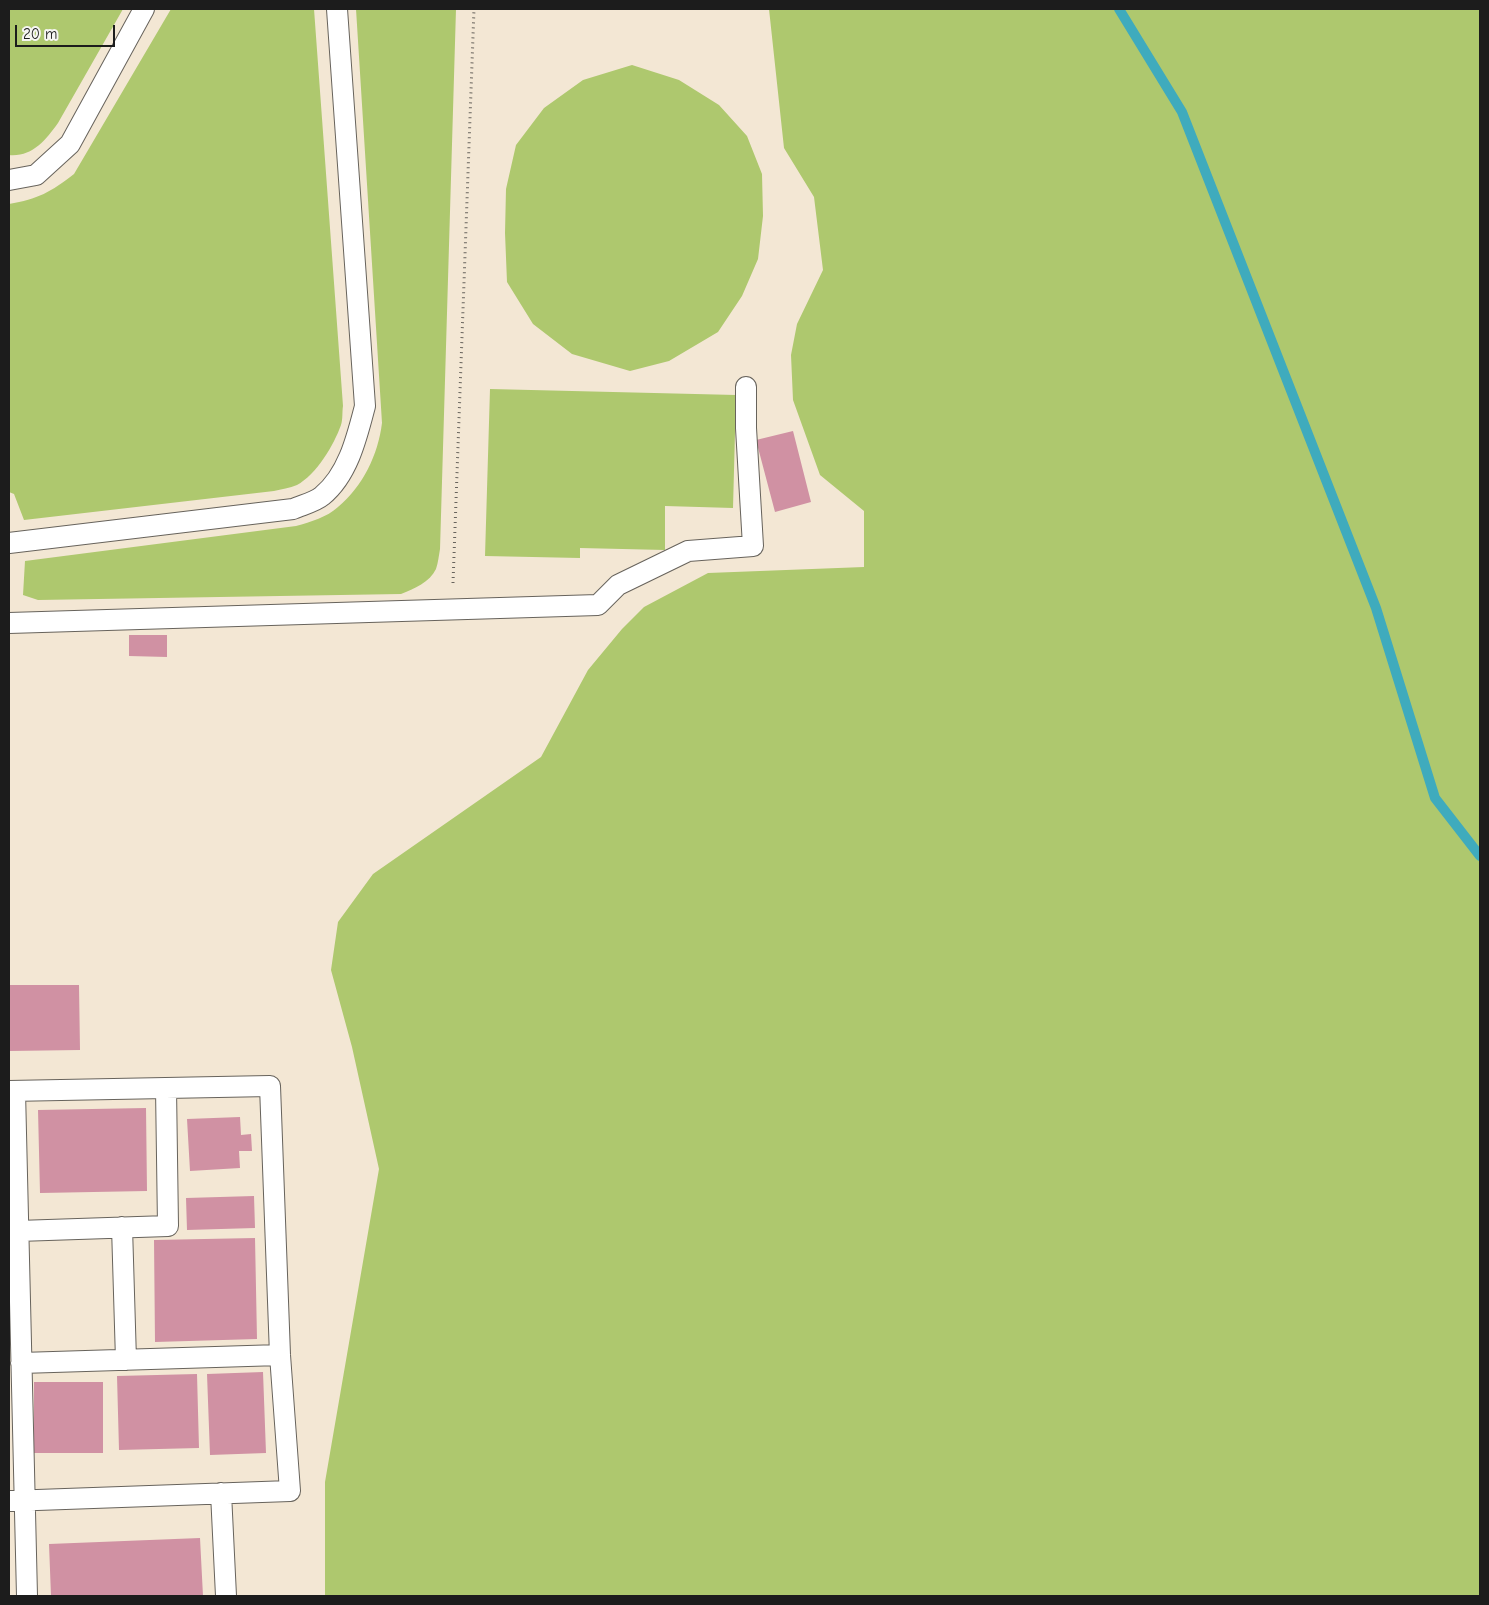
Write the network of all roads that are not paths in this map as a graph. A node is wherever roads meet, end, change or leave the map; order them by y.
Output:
1 (144, 9) edge
2 (337, 9) edge
3 (9, 180) edge
4 (746, 387) dead end
5 (9, 542) edge
6 (9, 623) edge
7 (166, 1088) junction
8 (12, 1091) edge
9 (122, 1227) junction
10 (18, 1231) junction
11 (280, 1355) junction
12 (126, 1360) junction
13 (21, 1363) junction
14 (221, 1493) junction
15 (17, 1501) edge
16 (26, 1596) edge
17 (226, 1596) edge

1 - 3 lane
2 - 5 lane
4 - 6 lane
7 - 8 lane
7 - 9 lane
7 - 11 lane
8 - 10 lane
9 - 10 lane
9 - 12 lane
10 - 13 lane
11 - 12 lane
11 - 14 lane
12 - 13 lane
13 - 15 lane
14 - 15 lane
14 - 17 lane
15 - 16 lane

